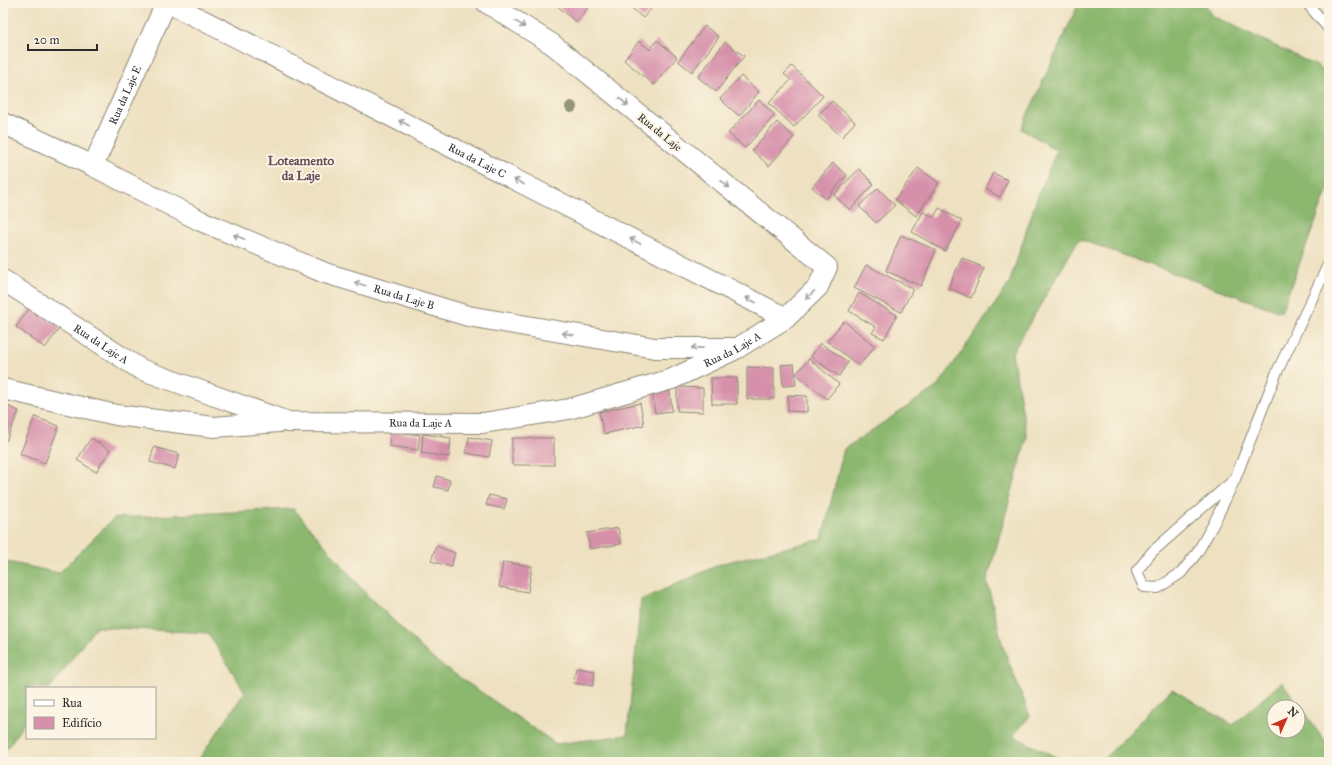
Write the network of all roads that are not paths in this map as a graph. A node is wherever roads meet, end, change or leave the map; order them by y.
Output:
1 (166, 3) edge
2 (169, 3) edge
3 (487, 3) edge
4 (1307, 3) edge
5 (1329, 28) edge
6 (3, 123) edge
7 (94, 166) junction
8 (1329, 263) edge
9 (827, 267) joint
10 (3, 280) edge
11 (786, 318) junction
12 (736, 348) junction
13 (3, 389) edge
14 (288, 422) junction
15 (1235, 479) junction

1 - 7 street, Rua da Laje E
11 -> 2 street, Rua da Laje C
3 -> 9 street, Rua da Laje
4 - 5 lane
6 - 7 street, Rua da Laje B
12 -> 7 street, Rua da Laje B
8 - 15 lane
9 -> 11 street, Rua da Laje A
10 - 14 street, Rua da Laje A
11 - 12 street, Rua da Laje A
12 - 14 street, Rua da Laje A
13 - 14 street
15 - 15 lane

